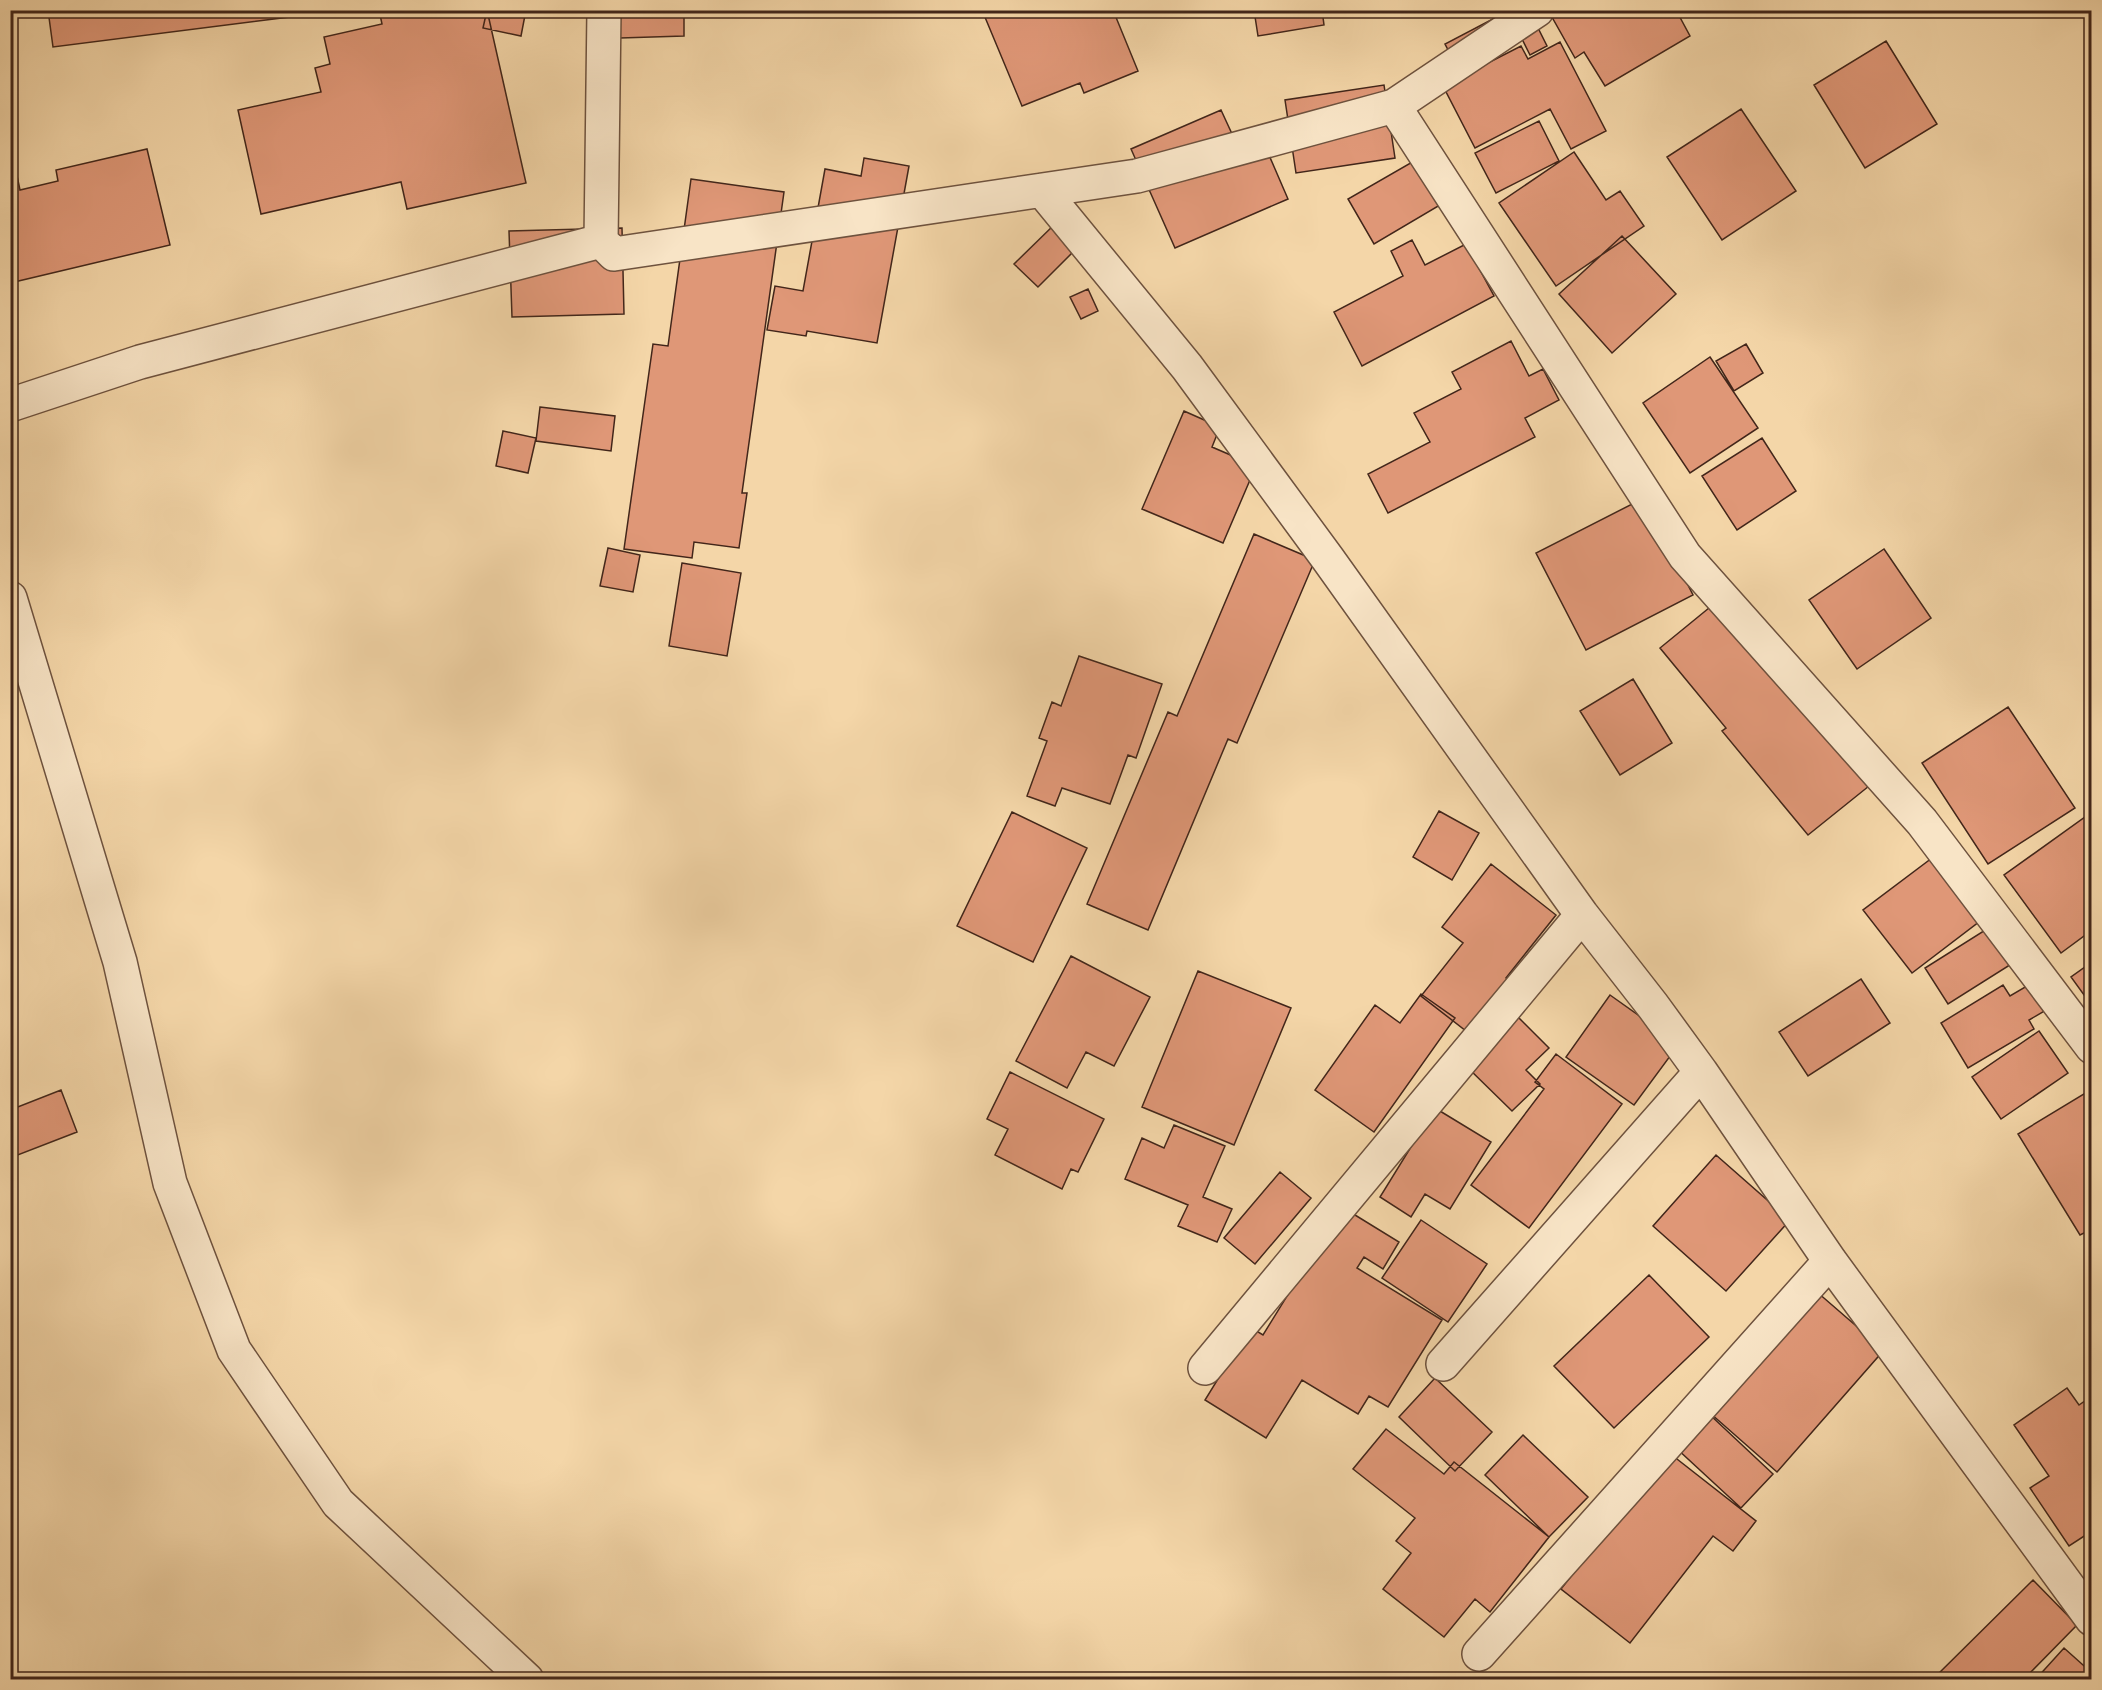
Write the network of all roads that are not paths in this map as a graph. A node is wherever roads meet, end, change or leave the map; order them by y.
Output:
1 (604, 10) edge
2 (1537, 10) edge
3 (1394, 106) junction
4 (1042, 190) junction
5 (601, 241) junction
6 (10, 405) edge
7 (10, 598) edge
8 (1582, 915) junction
9 (2091, 1047) edge
10 (1701, 1072) junction
11 (1830, 1261) junction
12 (1443, 1364) dead end
13 (1205, 1368) dead end
14 (2091, 1619) edge
15 (1479, 1654) dead end
16 (527, 1680) edge

1 - 5 street
2 - 3 street
3 - 4 street
3 - 9 street
4 - 5 street
4 - 8 street
5 - 6 street
7 - 16 street
8 - 10 street
8 - 13 street
10 - 11 street
10 - 12 street
11 - 14 street
11 - 15 street

